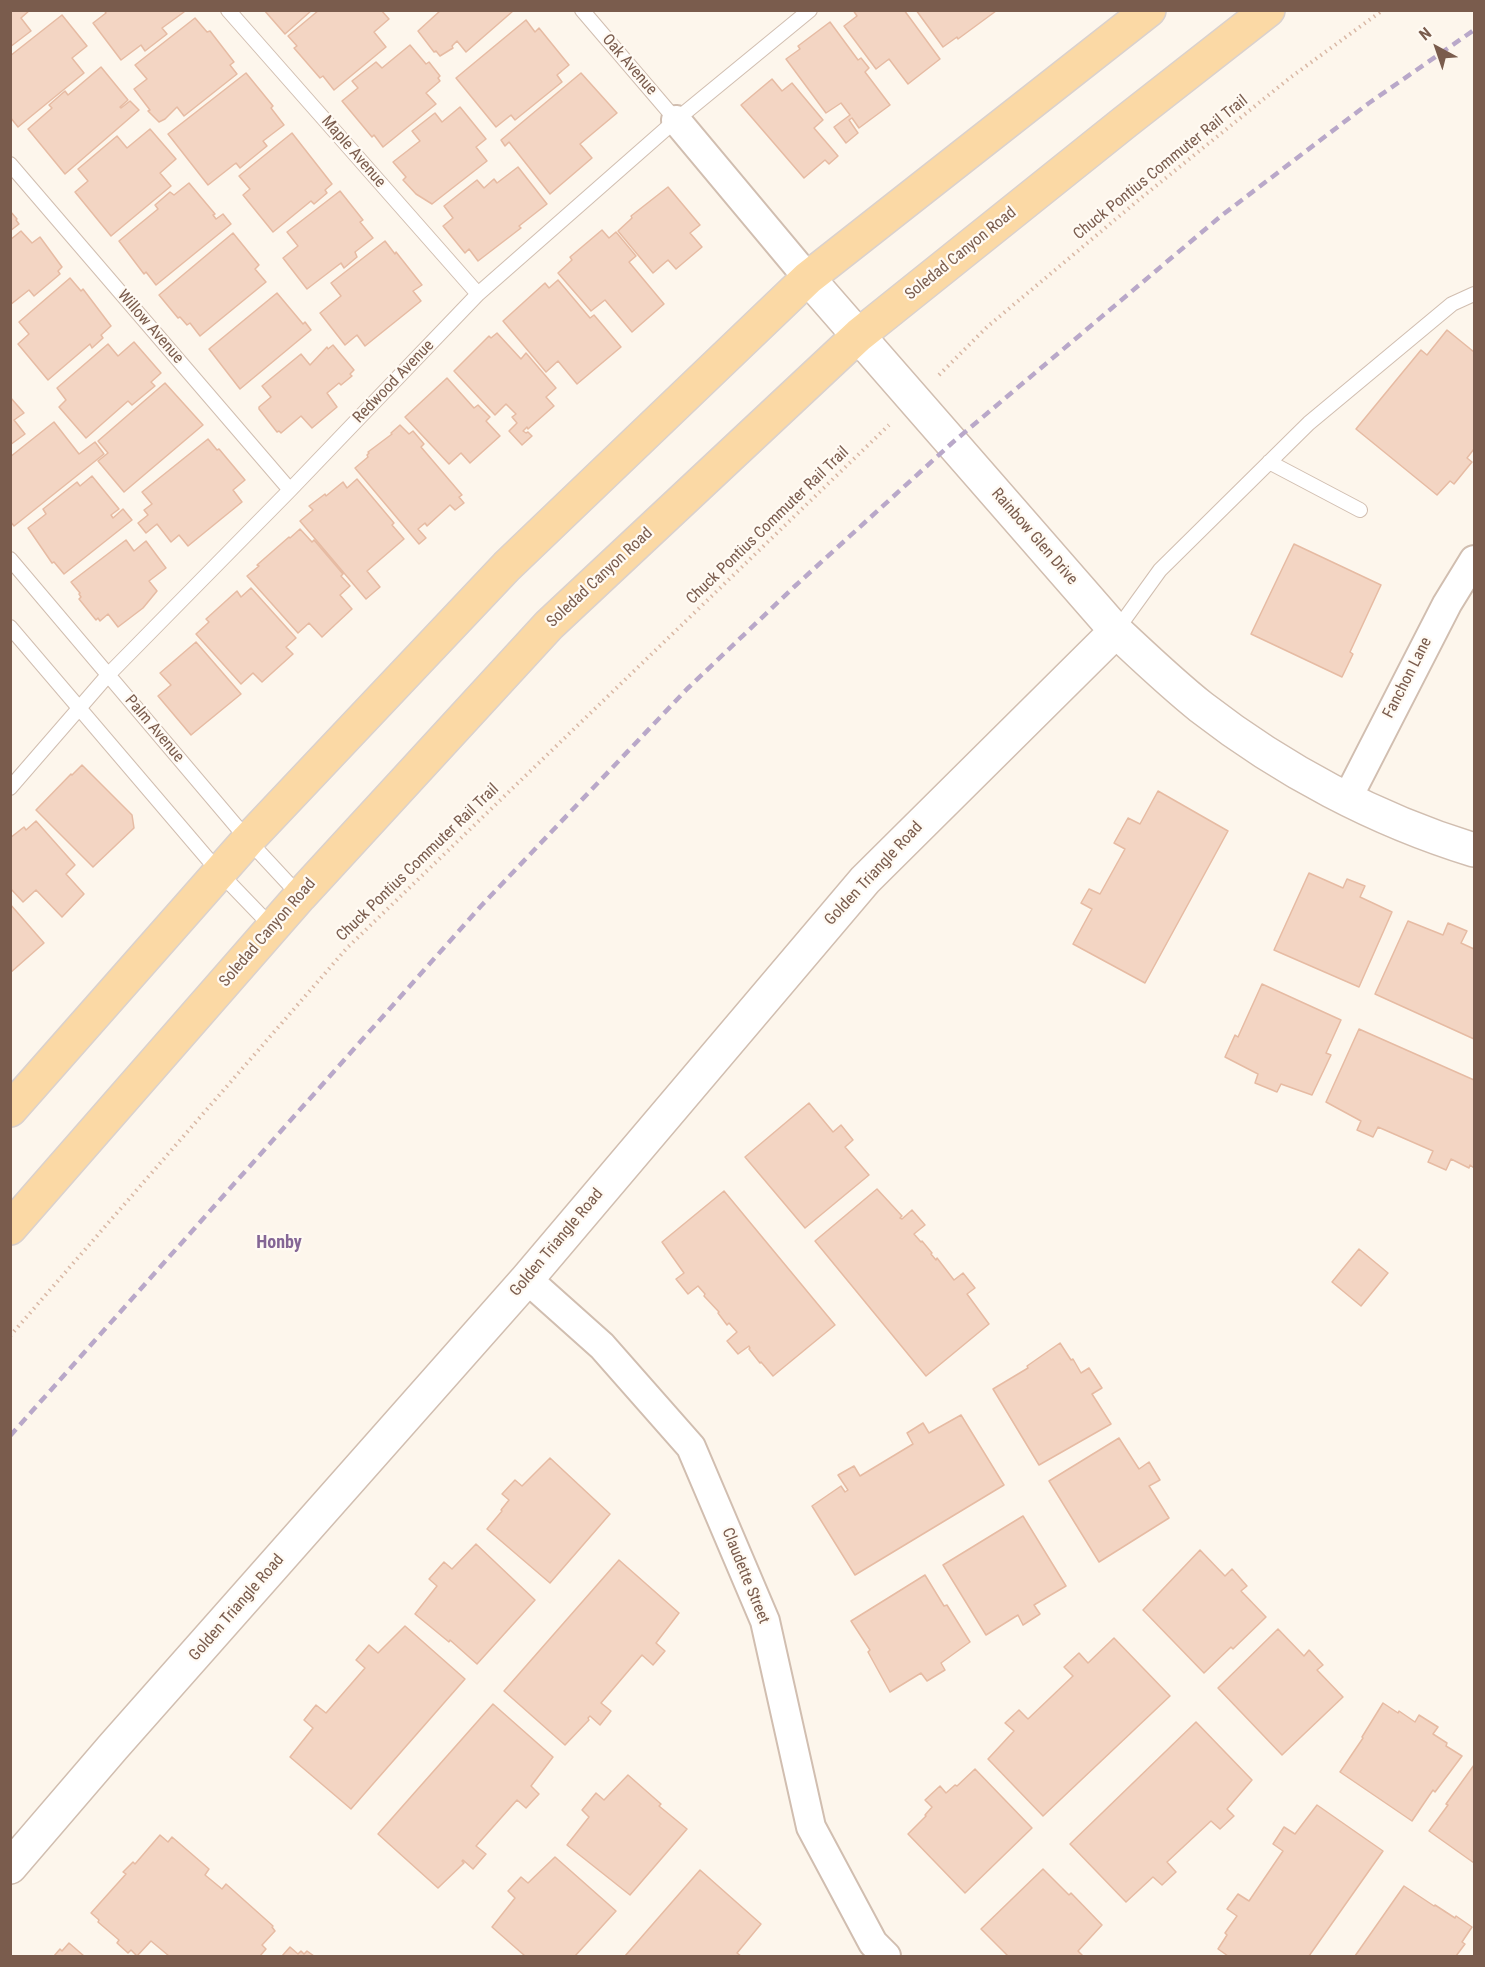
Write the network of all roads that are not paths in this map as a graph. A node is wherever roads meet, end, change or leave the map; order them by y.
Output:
1 (228, 10) edge
2 (582, 10) edge
3 (810, 10) edge
4 (1149, 10) edge
5 (1268, 10) edge
6 (676, 120) junction
7 (10, 164) edge
8 (808, 278) junction
9 (477, 294) junction
10 (1474, 294) edge
11 (859, 336) junction
12 (1269, 462) junction
13 (290, 490) junction
14 (1360, 510) dead end
15 (10, 559) edge
16 (1474, 560) edge
17 (10, 627) edge
18 (1116, 630) junction
19 (108, 675) junction
20 (79, 710) junction
21 (10, 788) edge
22 (1347, 799) junction
23 (248, 840) junction
24 (1474, 850) edge
25 (219, 872) junction
26 (300, 896) junction
27 (272, 927) junction
28 (10, 1110) edge
29 (10, 1228) edge
30 (527, 1279) junction
31 (10, 1867) edge
32 (886, 1956) edge

1 - 9 lane, Maple Avenue
2 - 6 lane, Oak Avenue
3 - 6 lane, Redwood Avenue
4 - 8 main road
5 - 11 main road, Soledad Canyon Road
6 - 8 street, Rainbow Glen Drive
6 - 9 lane, Redwood Avenue
7 - 13 lane, Willow Avenue
8 - 11 street, Rainbow Glen Drive
8 - 23 main road
9 - 13 lane, Redwood Avenue
10 - 12 lane
11 - 18 street, Rainbow Glen Drive
11 - 26 main road, Soledad Canyon Road
12 - 14 lane
12 - 18 lane
13 - 19 lane, Redwood Avenue
15 - 19 lane, Palm Avenue
16 - 22 street, Fanchon Lane
17 - 20 lane
18 - 22 street, Rainbow Glen Drive
18 - 30 street, Golden Triangle Road
19 - 20 lane, Redwood Avenue
19 - 23 lane, Palm Avenue
20 - 21 lane, Redwood Avenue
20 - 25 lane
22 - 24 street, Rainbow Glen Drive
23 - 25 main road
23 - 26 lane, Palm Avenue
25 - 27 lane
25 - 28 main road
26 - 27 main road, Soledad Canyon Road
27 - 29 main road, Soledad Canyon Road
30 - 31 street, Golden Triangle Road
30 - 32 street, Claudette Street

